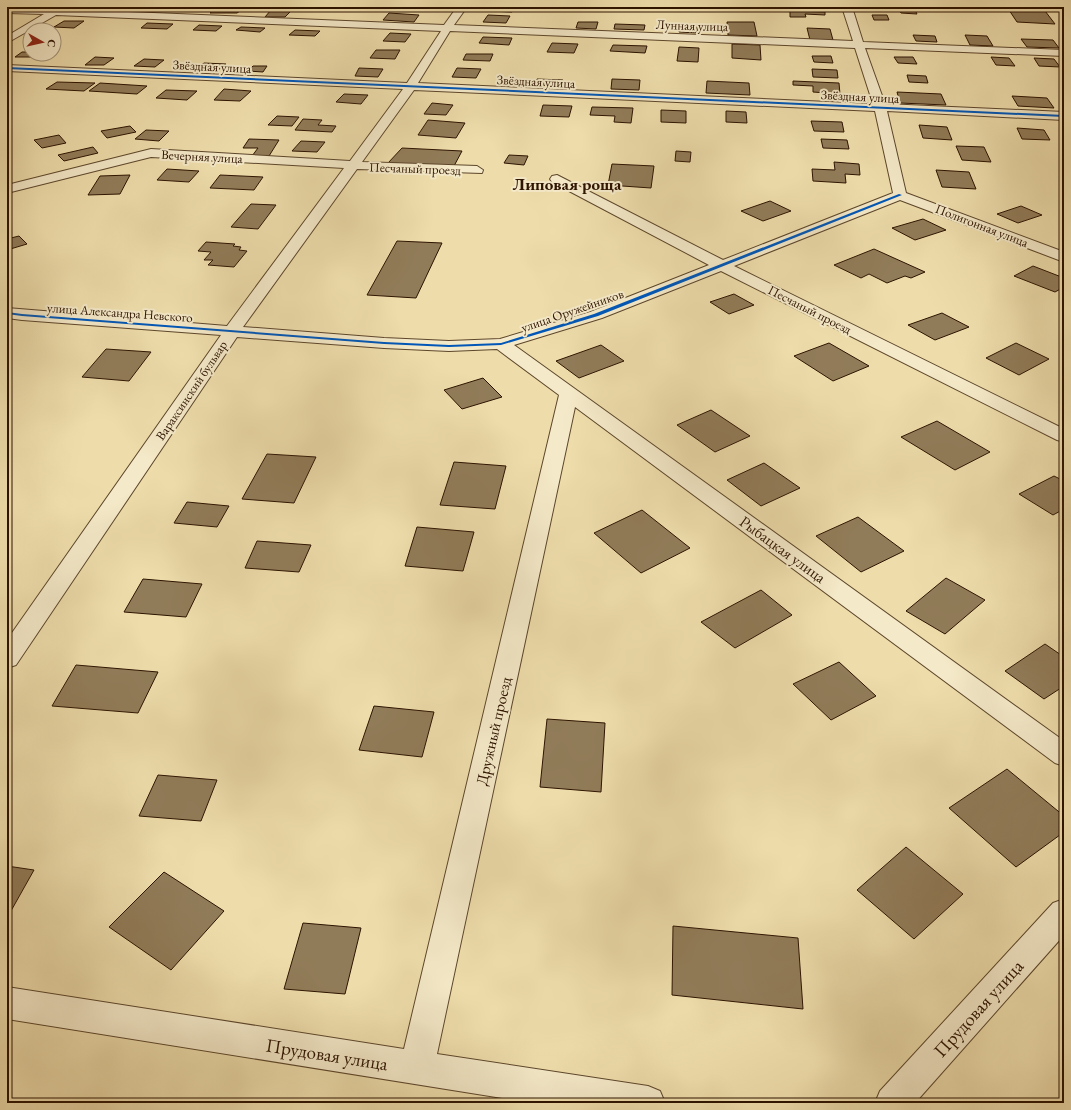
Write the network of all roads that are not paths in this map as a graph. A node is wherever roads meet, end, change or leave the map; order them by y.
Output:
1 (64, 7) edge
2 (462, 7) edge
3 (847, 7) edge
4 (7, 10) edge
5 (54, 12) junction
6 (447, 28) junction
7 (7, 40) edge
8 (858, 45) junction
9 (1064, 53) edge
10 (7, 68) edge
11 (411, 86) junction
12 (880, 108) junction
13 (1064, 116) edge
14 (353, 165) junction
15 (477, 170) dead end
16 (557, 179) dead end
17 (7, 189) edge
18 (900, 195) junction
19 (1064, 257) edge
20 (723, 266) junction
21 (7, 313) edge
22 (232, 331) junction
23 (501, 344) junction
24 (569, 393) junction
25 (1064, 436) edge
26 (7, 659) edge
27 (1064, 755) edge
28 (1064, 913) edge
29 (7, 1003) edge
30 (417, 1068) junction
31 (648, 1103) edge
32 (892, 1103) edge

1 - 5 street
2 - 6 street, Вараксинский бульвар
3 - 8 street
4 - 5 street, Лунная улица
5 - 6 street, Лунная улица
5 - 7 street
6 - 8 street, Лунная улица
6 - 11 street, Вараксинский бульвар
8 - 9 street, Лунная улица
8 - 12 street
10 - 11 street, Звёздная улица
11 - 12 street, Звёздная улица
11 - 14 street, Вараксинский бульвар
12 - 13 street, Звёздная улица
12 - 18 street
14 - 15 street, Песчаный проезд
14 - 17 street, Вечерняя улица
14 - 22 street, Вараксинский бульвар
16 - 20 street, Песчаный проезд
18 - 19 street, Полигонная улица
18 - 20 street, улица Оружейников
20 - 23 street, улица Оружейников
20 - 25 street, Песчаный проезд
21 - 22 street, улица Александра Невского
22 - 23 street, улица Оружейников
22 - 26 street, Вараксинский бульвар
23 - 24 street, Рыбацкая улица
24 - 27 street, Рыбацкая улица
24 - 30 street, Дружный проезд
28 - 32 street, Прудовая улица
29 - 30 street, Прудовая улица
30 - 31 street, Прудовая улица

